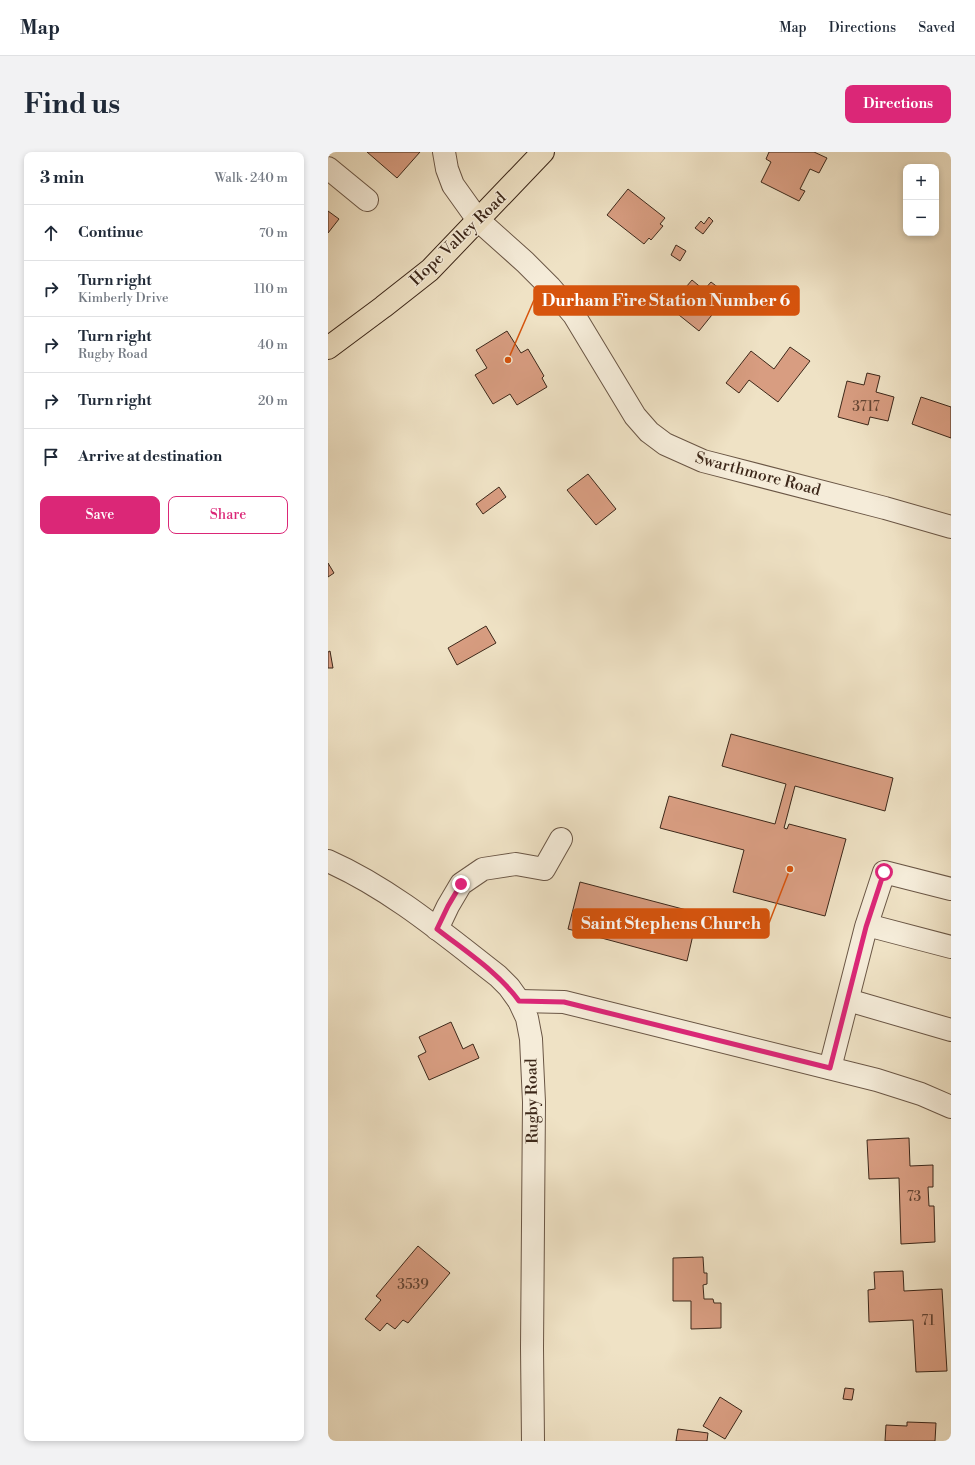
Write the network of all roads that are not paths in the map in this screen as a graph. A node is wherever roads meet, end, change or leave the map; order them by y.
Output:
1 (444, 152) edge
2 (543, 152) edge
3 (328, 168) edge
4 (367, 200) dead end
5 (478, 220) junction
6 (328, 348) edge
7 (951, 527) edge
8 (561, 839) dead end
9 (328, 861) edge
10 (951, 890) edge
11 (867, 925) junction
12 (437, 929) junction
13 (951, 947) edge
14 (848, 1000) junction
15 (519, 1001) junction
16 (951, 1030) edge
17 (830, 1068) junction
18 (951, 1107) edge
19 (533, 1441) edge

1 - 5 street, Swarthmore Road
2 - 5 main road, Hope Valley Road
3 - 4 street
5 - 6 main road, Hope Valley Road
5 - 7 street, Swarthmore Road
8 - 12 street
9 - 12 street, Rugby Road
10 - 11 street
11 - 13 street
11 - 14 street
12 - 15 street, Rugby Road
14 - 16 street
14 - 17 street
15 - 17 street
15 - 19 street, Rugby Road
17 - 18 street

